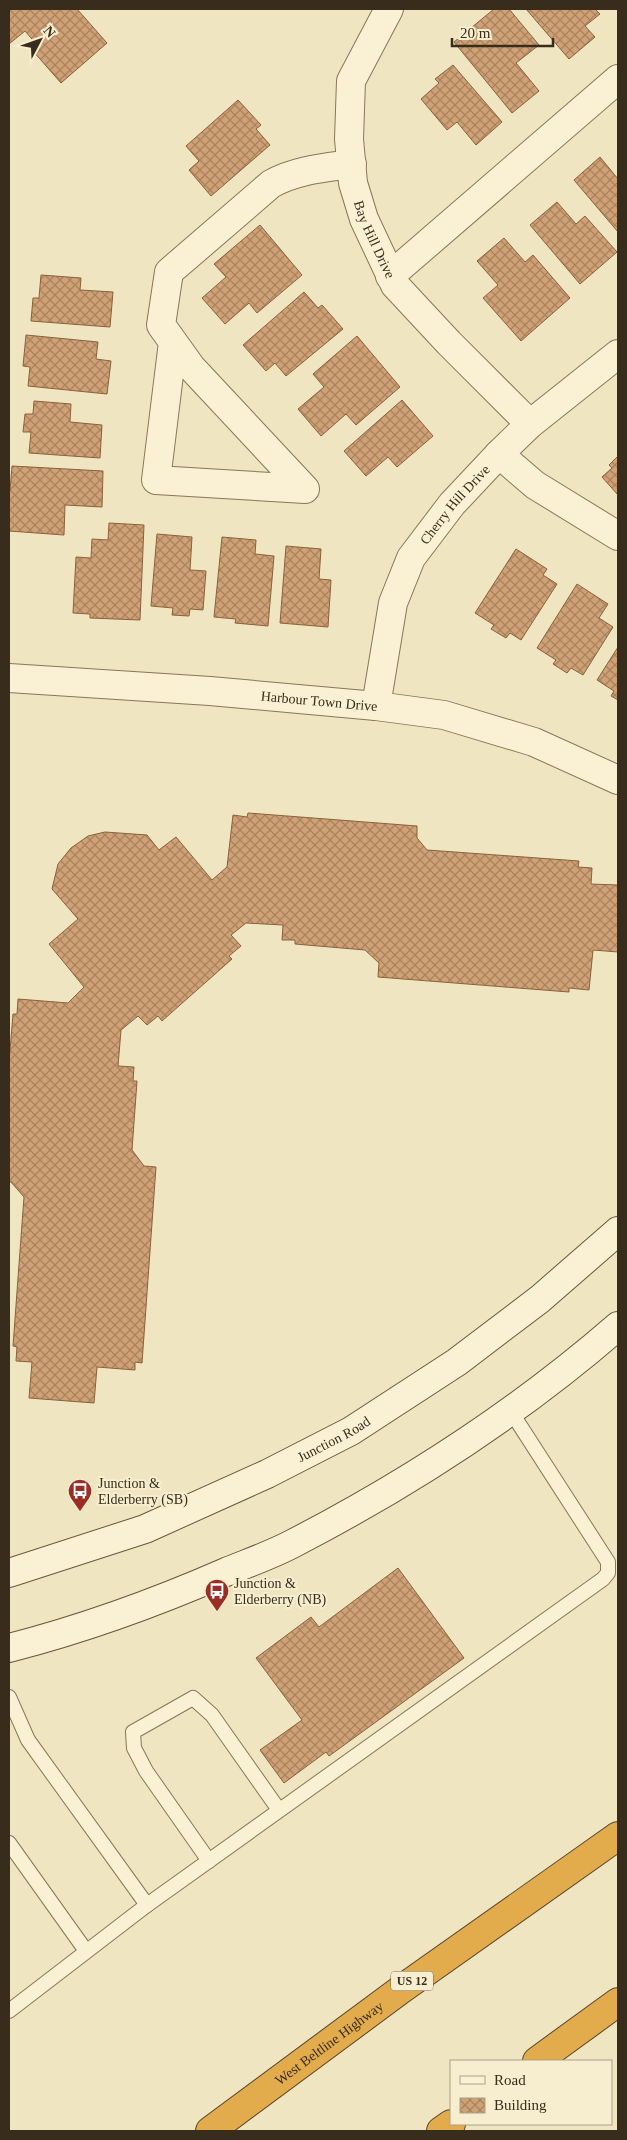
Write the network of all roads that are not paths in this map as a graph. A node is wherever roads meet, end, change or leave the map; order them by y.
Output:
1 (389, 9) edge
2 (618, 79) edge
3 (352, 164) junction
4 (390, 276) junction
5 (173, 342) junction
6 (618, 354) edge
7 (530, 424) junction
8 (499, 454) junction
9 (618, 536) edge
10 (9, 678) edge
11 (376, 706) junction
12 (618, 780) edge
13 (618, 1231) edge
14 (618, 1326) edge
15 (510, 1410) junction
16 (9, 1573) edge
17 (9, 1648) edge
18 (9, 1698) edge
19 (279, 1810) junction
20 (618, 1836) edge
21 (9, 1843) edge
22 (209, 1861) junction
23 (147, 1905) junction
24 (86, 1951) junction
25 (618, 2002) edge
26 (9, 2011) edge
27 (538, 2060) edge
28 (210, 2131) edge

1 - 3 street, Bay Hill Drive
2 - 4 street
3 - 4 street, Bay Hill Drive
3 - 5 street
4 - 7 street, Bay Hill Drive
5 - 5 street
6 - 7 street, Cherry Hill Drive
7 - 8 street, Cherry Hill Drive
8 - 9 street
8 - 11 street, Cherry Hill Drive
10 - 11 street, Harbour Town Drive
11 - 12 street, Harbour Town Drive
13 - 16 street, Junction Road
14 - 15 street
15 - 17 street
15 - 19 lane
18 - 23 lane
19 - 22 lane
19 - 22 lane
20 - 28 highway, West Beltline Highway / US 12
21 - 24 lane
22 - 23 lane
23 - 24 lane
24 - 26 lane
25 - 27 highway

